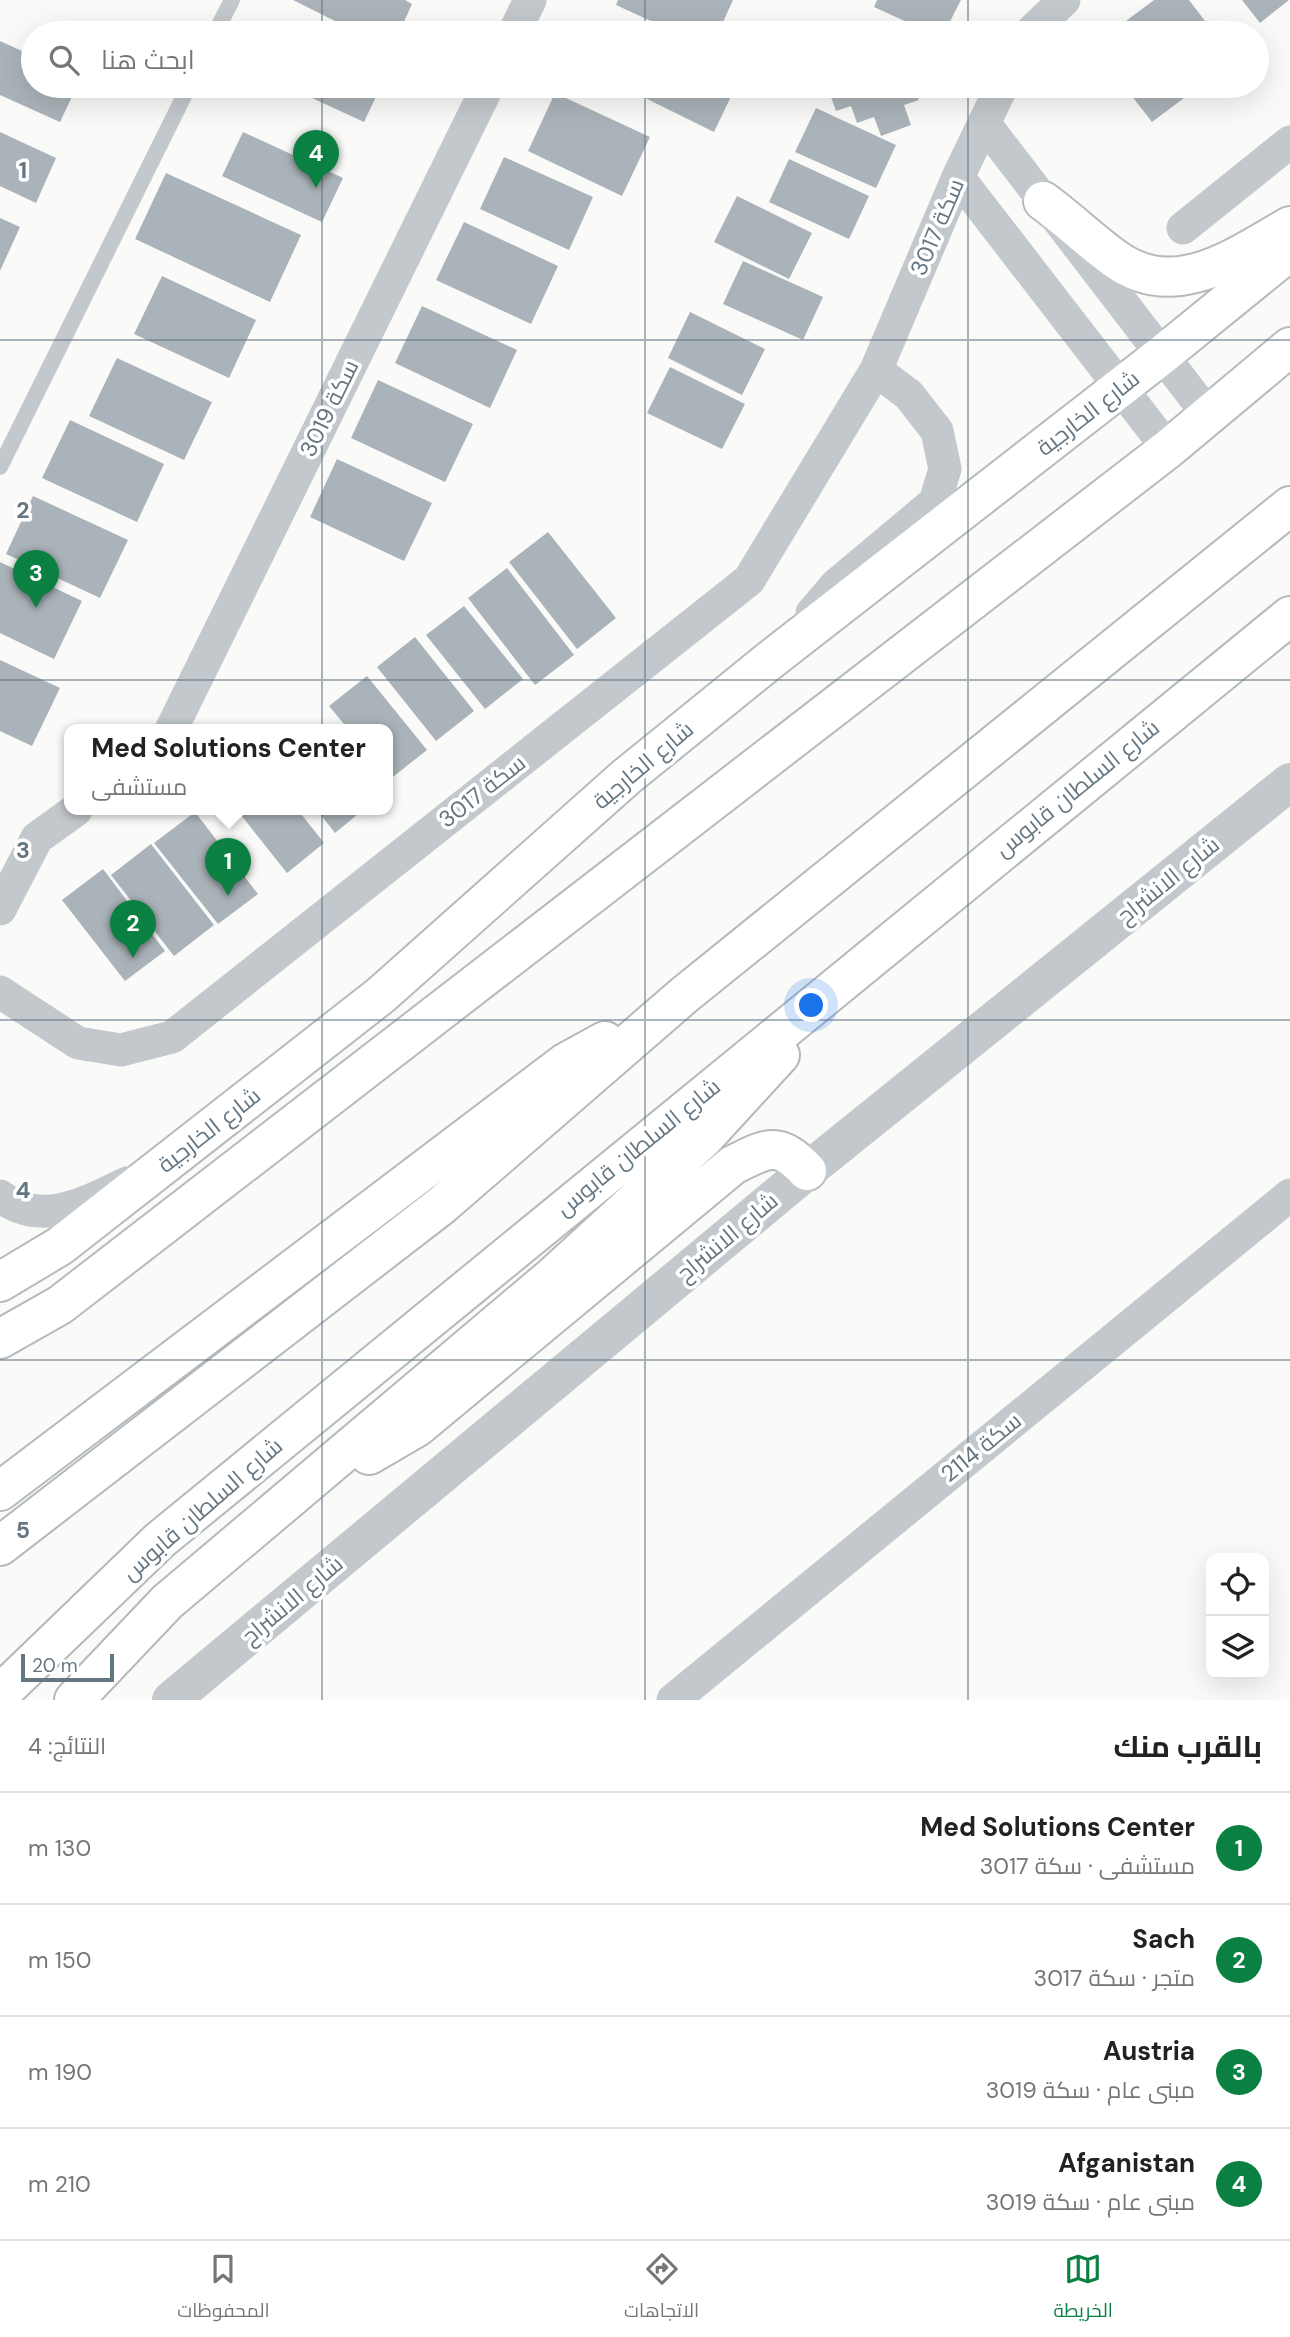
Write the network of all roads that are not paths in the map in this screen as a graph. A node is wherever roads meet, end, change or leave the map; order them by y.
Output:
1 (232, 0) edge
2 (530, 0) edge
3 (1064, 0) edge
4 (221, 21) edge
5 (520, 21) edge
6 (1042, 21) edge
7 (183, 98) edge
8 (482, 98) edge
9 (996, 98) edge
10 (984, 123) junction
11 (1290, 142) edge
12 (958, 177) junction
13 (1043, 201) junction
14 (1290, 226) edge
15 (1183, 228) dead end
16 (1290, 251) edge
17 (1290, 347) edge
18 (1163, 355) junction
19 (876, 370) junction
20 (1121, 388) junction
21 (1209, 416) junction
22 (1168, 449) junction
23 (0, 467) edge
24 (1290, 506) edge
25 (1290, 616) edge
26 (769, 661) junction
27 (174, 724) edge
28 (1290, 782) edge
29 (69, 815) edge
30 (0, 909) edge
31 (870, 957) junction
32 (0, 992) edge
33 (683, 996) junction
34 (170, 1161) junction
35 (807, 1171) junction
36 (1290, 1195) edge
37 (0, 1196) edge
38 (0, 1282) edge
39 (0, 1339) edge
40 (0, 1491) edge
41 (277, 1509) junction
42 (0, 1546) edge
43 (0, 1695) edge
44 (74, 1700) edge
45 (171, 1700) edge
46 (673, 1700) edge

1 - 4 lane
2 - 5 street
3 - 6 street
7 - 23 lane
8 - 27 street, سكة 3019
9 - 10 street, سكة 3017
10 - 12 street, سكة 3017
10 - 13 street
11 - 15 street
12 - 19 street, سكة 3017
12 - 20 street
13 - 14 main road
13 - 18 street
16 - 18 main road, شارع الخارجية
17 - 21 main road, شارع الخارجية
18 - 20 main road, شارع الخارجية
18 - 21 street
19 - 26 street
19 - 32 street, سكة 3017
20 - 22 street
20 - 26 main road, شارع الخارجية
21 - 22 main road, شارع الخارجية
22 - 39 main road, شارع الخارجية
24 - 33 main road
25 - 31 main road, شارع السلطان قابوس
26 - 34 main road, شارع الخارجية
28 - 35 street, شارع الانشراح
29 - 30 street
31 - 41 main road
31 - 43 main road, شارع السلطان قابوس
33 - 40 main road
33 - 42 main road
34 - 37 street
34 - 38 main road, شارع الخارجية
35 - 41 main road
35 - 45 street, شارع الانشراح
36 - 46 street, سكة 2114
41 - 44 main road

